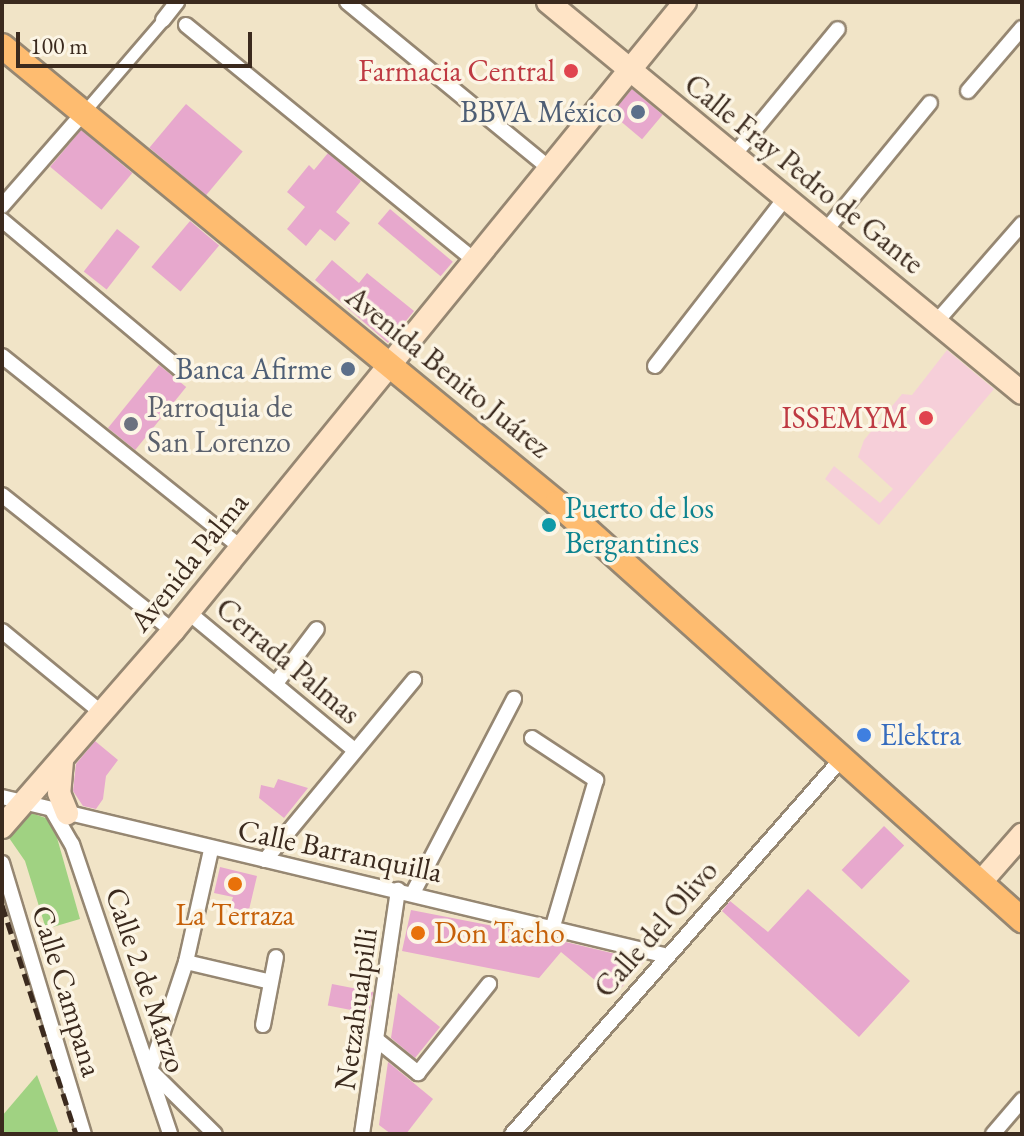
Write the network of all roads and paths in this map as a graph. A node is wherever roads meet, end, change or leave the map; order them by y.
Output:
1 (177, 2) edge
2 (347, 2) edge
3 (548, 2) edge
4 (685, 2) edge
5 (163, 20) joint
6 (186, 25) dead end
7 (1022, 28) edge
8 (838, 29) dead end
9 (2, 46) edge
10 (629, 69) junction
11 (968, 91) dead end
12 (930, 103) dead end
13 (83, 113) junction
14 (734, 155) junction
15 (548, 167) junction
16 (786, 197) junction
17 (2, 206) edge
18 (2, 220) edge
19 (1022, 224) edge
20 (826, 230) junction
21 (472, 258) junction
22 (937, 321) junction
23 (2, 356) edge
24 (387, 363) junction
25 (655, 366) dead end
26 (183, 372) dead end
27 (1022, 393) edge
28 (2, 495) edge
29 (240, 547) junction
30 (188, 612) junction
31 (317, 629) dead end
32 (2, 631) edge
33 (173, 631) junction
34 (414, 680) dead end
35 (277, 682) junction
36 (514, 699) dead end
37 (102, 713) junction
38 (532, 738) dead end
39 (354, 750) junction
40 (841, 759) junction
41 (62, 761) junction
42 (2, 797) edge
43 (25, 803) junction
44 (68, 814) junction
45 (2, 827) edge
46 (1022, 835) edge
47 (72, 844) junction
48 (211, 850) junction
49 (265, 860) junction
50 (2, 863) edge
51 (980, 883) junction
52 (405, 891) junction
53 (1022, 920) edge
54 (553, 926) junction
55 (668, 956) junction
56 (276, 957) dead end
57 (186, 962) junction
58 (271, 982) junction
59 (489, 984) dead end
60 (263, 1025) dead end
61 (377, 1040) junction
62 (150, 1070) junction
63 (1022, 1100) edge
64 (367, 1132) edge
65 (84, 1134) edge
66 (170, 1134) edge
67 (215, 1134) edge
68 (512, 1134) edge
69 (993, 1134) edge

1 - 5 street
2 - 15 street
3 - 10 main road, Calle Fray Pedro de Gante
4 - 10 main road, Avenida Palma
5 - 13 street
6 - 21 street
7 - 11 street
8 - 14 street
9 - 13 main road, Avenida Benito Juárez
10 - 14 main road, Calle Fray Pedro de Gante
10 - 15 main road, Avenida Palma
12 - 20 street
13 - 17 street
13 - 24 main road, Avenida Benito Juárez
14 - 16 main road, Calle Fray Pedro de Gante
15 - 21 main road, Avenida Palma
16 - 20 main road, Calle Fray Pedro de Gante
16 - 25 street
18 - 26 street
19 - 22 street
20 - 22 main road, Calle Fray Pedro de Gante
21 - 24 main road, Avenida Palma
22 - 27 main road, Calle Fray Pedro de Gante
23 - 29 street
24 - 29 main road, Avenida Palma
24 - 40 main road, Avenida Benito Juárez
28 - 33 street
29 - 30 main road, Avenida Palma
30 - 33 main road, Avenida Palma
30 - 35 street, Cerrada Palmas
31 - 35 street
32 - 37 street
33 - 37 main road, Avenida Palma
34 - 39 street
35 - 39 street, Cerrada Palmas
36 - 52 street, Netzahualpilli
37 - 41 main road, Avenida Palma
38 - 54 street
39 - 49 street
40 - 51 main road, Avenida Benito Juárez
40 - 55 street, Calle del Olivo
41 - 43 main road, Avenida Palma
41 - 44 main road
42 - 43 street, Calle Barranquilla
43 - 44 street, Calle Barranquilla
43 - 45 main road, Avenida Palma
44 - 47 street, Calle 2 de Marzo
44 - 47 street
44 - 48 street, Calle Barranquilla
46 - 51 main road
47 - 62 street, Calle 2 de Marzo
48 - 49 street, Calle Barranquilla
48 - 57 street
49 - 52 street, Calle Barranquilla
50 - 65 street, Calle Campana
51 - 53 main road, Avenida Benito Juárez
52 - 54 street, Calle Barranquilla
52 - 61 street, Netzahualpilli
54 - 55 street, Calle Barranquilla
55 - 68 street, Calle del Olivo
56 - 58 street
57 - 58 street
57 - 62 street
58 - 60 street
59 - 61 street
61 - 64 street, Netzahualpilli
62 - 66 street, Calle 2 de Marzo
62 - 67 street
63 - 69 street

